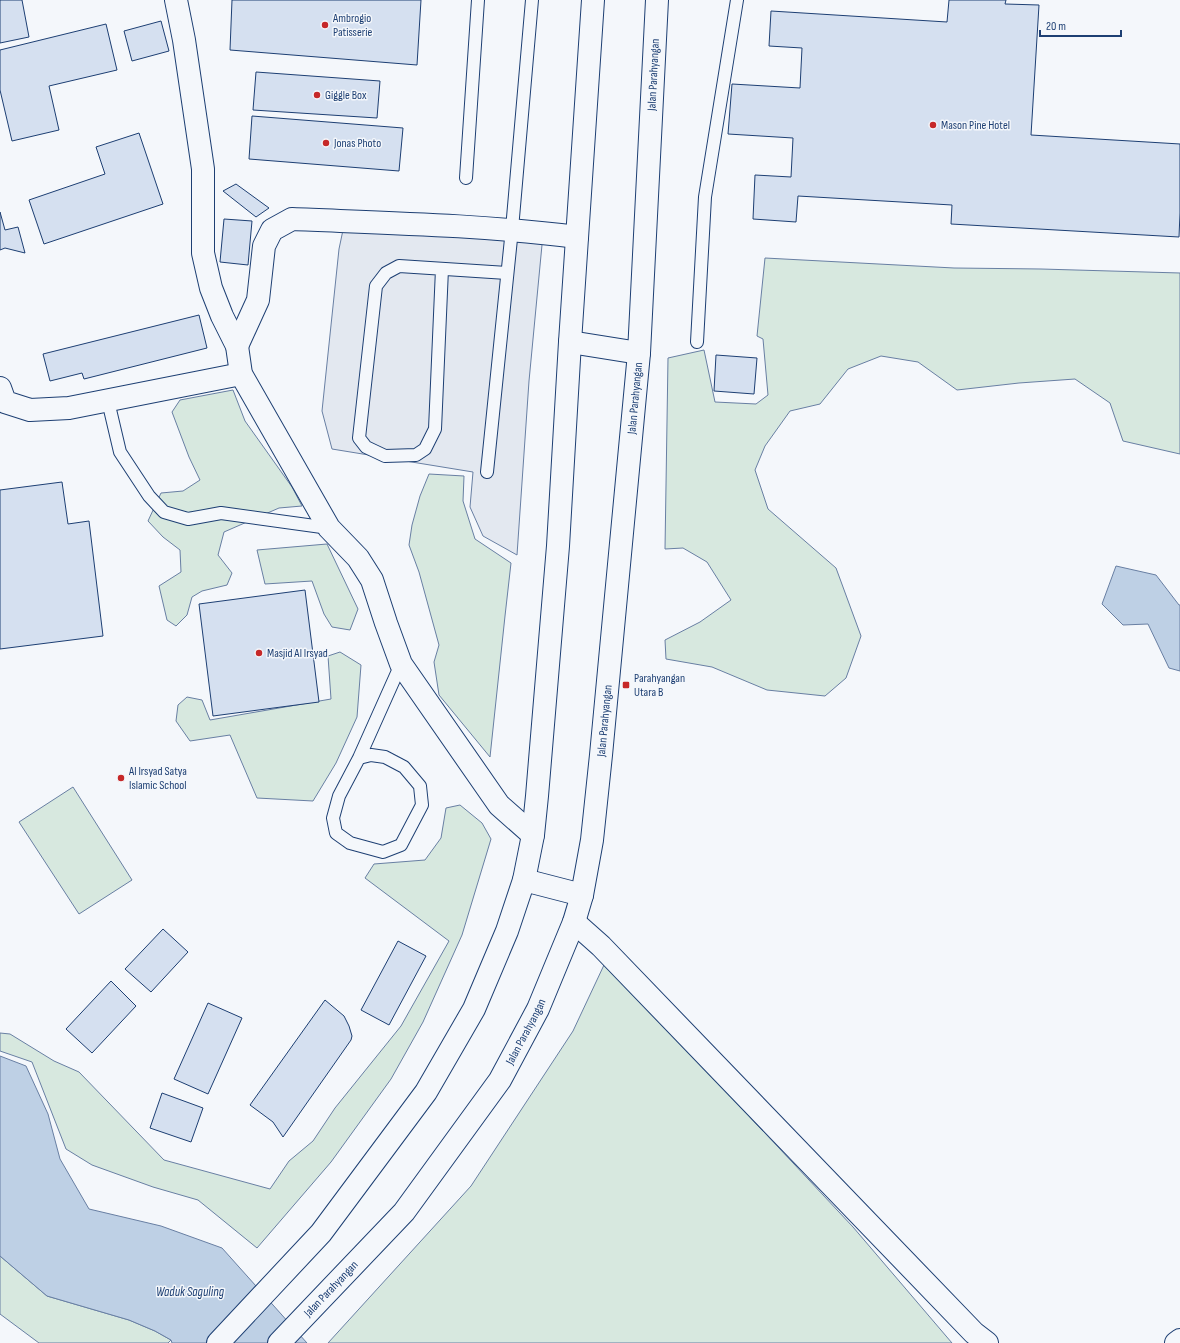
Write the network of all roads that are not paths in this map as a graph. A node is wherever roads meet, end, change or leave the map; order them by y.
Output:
1 (176, 0) edge
2 (478, 0) edge
3 (532, 0) edge
4 (593, 0) edge
5 (657, 0) edge
6 (737, 0) edge
7 (466, 178) dead end
8 (512, 229) junction
9 (578, 237) junction
10 (442, 269) junction
11 (507, 273) junction
12 (570, 342) junction
13 (697, 342) dead end
14 (237, 346) junction
15 (638, 353) junction
16 (241, 374) junction
17 (0, 388) edge
18 (108, 401) junction
19 (487, 472) dead end
20 (329, 528) junction
21 (401, 664) junction
22 (359, 758) junction
23 (533, 835) junction
24 (524, 880) junction
25 (582, 895) junction
26 (574, 922) junction
27 (1180, 1340) edge
28 (218, 1343) edge
29 (279, 1343) edge
30 (987, 1343) edge
31 (1176, 1343) edge

1 - 14 main road
2 - 7 lane
3 - 8 lane
4 - 9 main road
5 - 15 main road, Jalan Parahyangan
6 - 13 lane
8 - 9 main road
8 - 11 lane
8 - 14 main road
9 - 12 main road
10 - 10 lane
10 - 11 lane
11 - 19 lane
12 - 15 main road
12 - 23 main road
14 - 16 main road
15 - 25 main road, Jalan Parahyangan
16 - 18 main road
16 - 20 main road
17 - 18 main road
18 - 20 lane
20 - 21 main road
21 - 22 lane
21 - 23 main road
22 - 22 lane
23 - 24 main road
24 - 25 main road
24 - 28 main road
25 - 26 main road, Jalan Parahyangan
26 - 29 main road, Jalan Parahyangan
26 - 30 main road
27 - 31 main road

